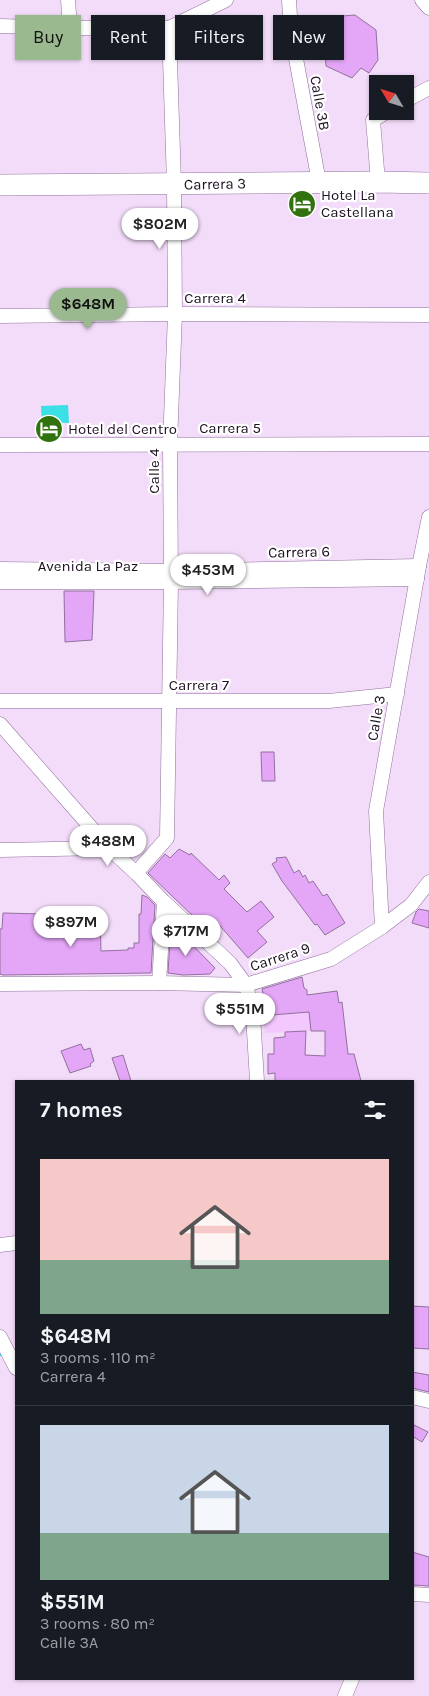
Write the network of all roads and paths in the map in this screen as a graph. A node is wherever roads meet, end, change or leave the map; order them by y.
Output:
1 (68, 0) edge
2 (226, 0) edge
3 (290, 0) edge
4 (422, 0) edge
5 (429, 8) edge
6 (69, 15) edge
7 (0, 26) edge
8 (15, 26) edge
9 (81, 28) edge
10 (169, 28) junction
11 (429, 88) edge
12 (414, 96) edge
13 (373, 120) edge
14 (319, 182) junction
15 (378, 182) junction
16 (174, 184) junction
17 (429, 184) edge
18 (0, 185) edge
19 (175, 314) junction
20 (0, 316) edge
21 (429, 316) edge
22 (170, 444) junction
23 (429, 444) edge
24 (0, 445) edge
25 (429, 517) edge
26 (0, 569) edge
27 (421, 574) edge
28 (170, 576) junction
29 (0, 582) edge
30 (397, 694) junction
31 (0, 700) edge
32 (169, 702) junction
33 (0, 724) edge
34 (108, 848) junction
35 (0, 850) edge
36 (136, 872) junction
37 (429, 882) edge
38 (164, 902) junction
39 (382, 928) junction
40 (159, 983) junction
41 (0, 984) edge
42 (246, 985) junction
43 (257, 1080) edge
44 (15, 1243) edge
45 (0, 1245) edge
46 (0, 1337) edge
47 (15, 1366) edge
48 (414, 1397) edge
49 (429, 1401) edge
50 (414, 1594) edge
51 (429, 1596) edge
52 (352, 1680) edge
53 (345, 1696) edge

1 - 6 street
2 - 10 street
3 - 14 street, Calle 3B
4 - 5 street
7 - 8 street
9 - 10 street
10 - 16 street, Calle 4
11 - 12 street
13 - 15 street
14 - 15 main road, Carrera 3
14 - 16 main road, Carrera 3
15 - 17 main road, Carrera 3
16 - 18 main road, Carrera 3
16 - 19 street, Calle 4
19 - 20 street, Carrera 4
19 - 21 street, Carrera 4
19 - 22 street, Calle 4
22 - 23 street, Carrera 5
22 - 24 street, Carrera 5
22 - 28 street, Calle 4
25 - 27 street, Calle 3
26 - 28 street, Carrera 6
27 - 28 street, Carrera 6
27 - 30 street, Calle 3
28 - 29 street, Avenida La Paz
28 - 32 street, Calle 4
30 - 32 street, Carrera 7
30 - 39 street, Calle 3
31 - 32 street, Carrera 7
32 - 36 street, Calle 4
33 - 34 street
34 - 35 street
34 - 36 street
36 - 38 street
37 - 39 street, Carrera 9
38 - 40 street
38 - 42 street
39 - 42 street, Carrera 9
40 - 41 street, Carrera 9
40 - 42 street, Carrera 9
42 - 43 street
44 - 45 street
46 - 47 street
48 - 49 street
50 - 51 street
52 - 53 street

